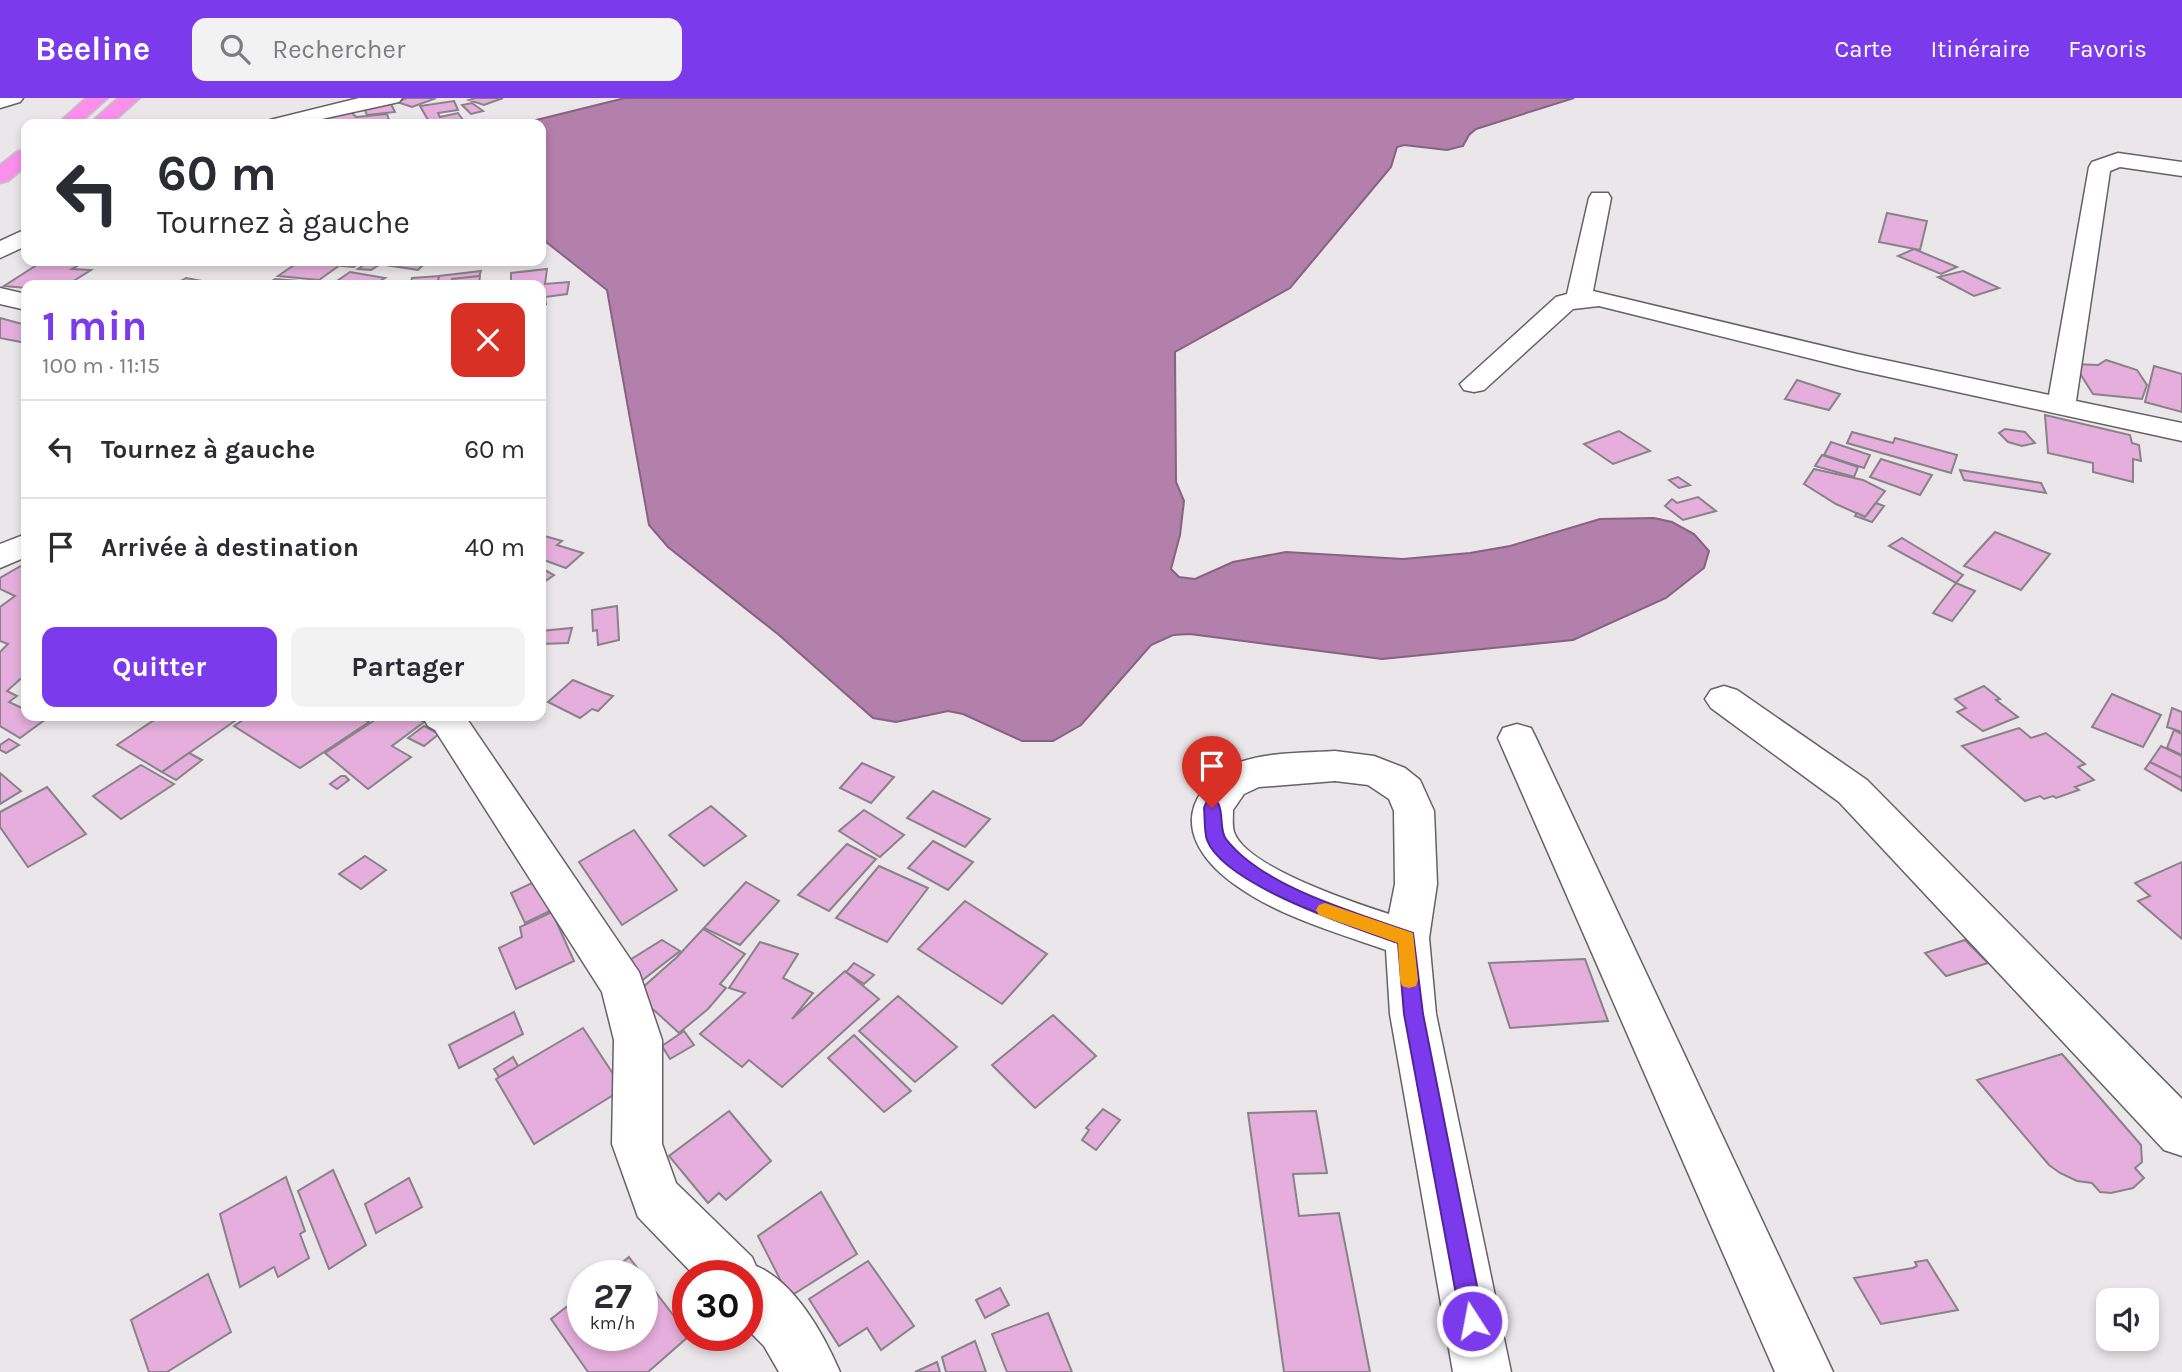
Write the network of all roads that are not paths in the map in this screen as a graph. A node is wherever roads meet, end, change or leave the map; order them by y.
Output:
1 (13, 98) edge
2 (98, 98) edge
3 (130, 98) edge
4 (392, 98) edge
5 (0, 102) edge
6 (72, 119) edge
7 (105, 119) edge
8 (295, 119) edge
9 (21, 160) edge
10 (2182, 169) edge
11 (0, 176) edge
12 (1600, 198) dead end
13 (21, 239) edge
14 (0, 251) edge
15 (0, 296) edge
16 (1579, 299) junction
17 (21, 301) edge
18 (1475, 384) dead end
19 (2061, 406) junction
20 (2182, 432) edge
21 (21, 547) edge
22 (0, 558) edge
23 (1724, 699) dead end
24 (449, 721) edge
25 (1517, 738) dead end
26 (1406, 938) dead end
27 (2182, 1133) edge
28 (717, 1260) edge
29 (763, 1306) edge
30 (811, 1372) edge
31 (1482, 1372) edge
32 (1804, 1372) edge

1 - 5 street
2 - 6 highway
3 - 7 highway
4 - 8 street
9 - 11 highway
10 - 19 street
12 - 16 street
13 - 14 street
15 - 17 street
16 - 18 street
16 - 19 street
19 - 20 street
21 - 22 street
23 - 27 street
24 - 28 street
25 - 32 street
26 - 31 street
29 - 30 street

